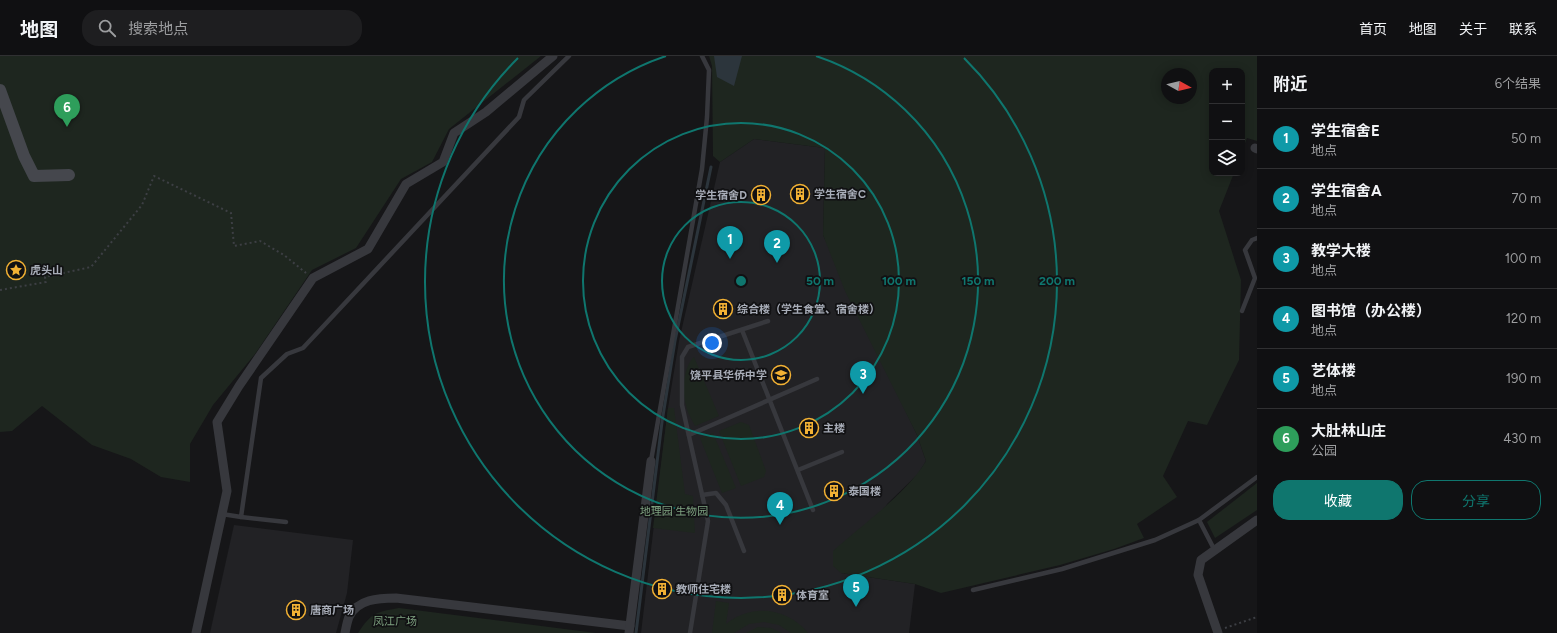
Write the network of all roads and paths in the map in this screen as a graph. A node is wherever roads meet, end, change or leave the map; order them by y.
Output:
1 (553, 56) edge
2 (569, 56) edge
3 (702, 56) edge
4 (0, 90) edge
5 (69, 175) dead end
6 (1257, 238) edge
7 (313, 278) junction
8 (0, 290) edge
9 (1242, 311) dead end
10 (768, 321) dead end
11 (742, 330) junction
12 (818, 379) dead end
13 (770, 400) junction
14 (689, 435) junction
15 (842, 452) dead end
16 (651, 461) joint
17 (798, 470) junction
18 (1257, 477) edge
19 (702, 495) junction
20 (813, 510) dead end
21 (222, 514) junction
22 (241, 517) junction
23 (1199, 520) junction
24 (1257, 520) edge
25 (286, 522) dead end
26 (1214, 549) junction
27 (744, 552) dead end
28 (973, 590) dead end
29 (1257, 617) edge
30 (629, 629) edge
31 (1217, 632) edge
32 (196, 633) edge
33 (345, 633) edge
34 (690, 633) edge

1 - 7 street
2 - 22 lane
3 - 16 lane
4 - 5 street
6 - 9 lane
7 - 8 path
7 - 21 street
10 - 11 lane
11 - 13 lane
11 - 14 lane
12 - 13 lane
13 - 14 lane
13 - 17 lane
14 - 19 lane
15 - 17 lane
16 - 30 street
17 - 20 lane
18 - 23 lane
19 - 27 lane
19 - 34 lane
21 - 22 lane
21 - 32 street
22 - 25 lane
23 - 26 lane
23 - 28 lane
24 - 26 street
26 - 31 street
29 - 31 path
30 - 33 street

